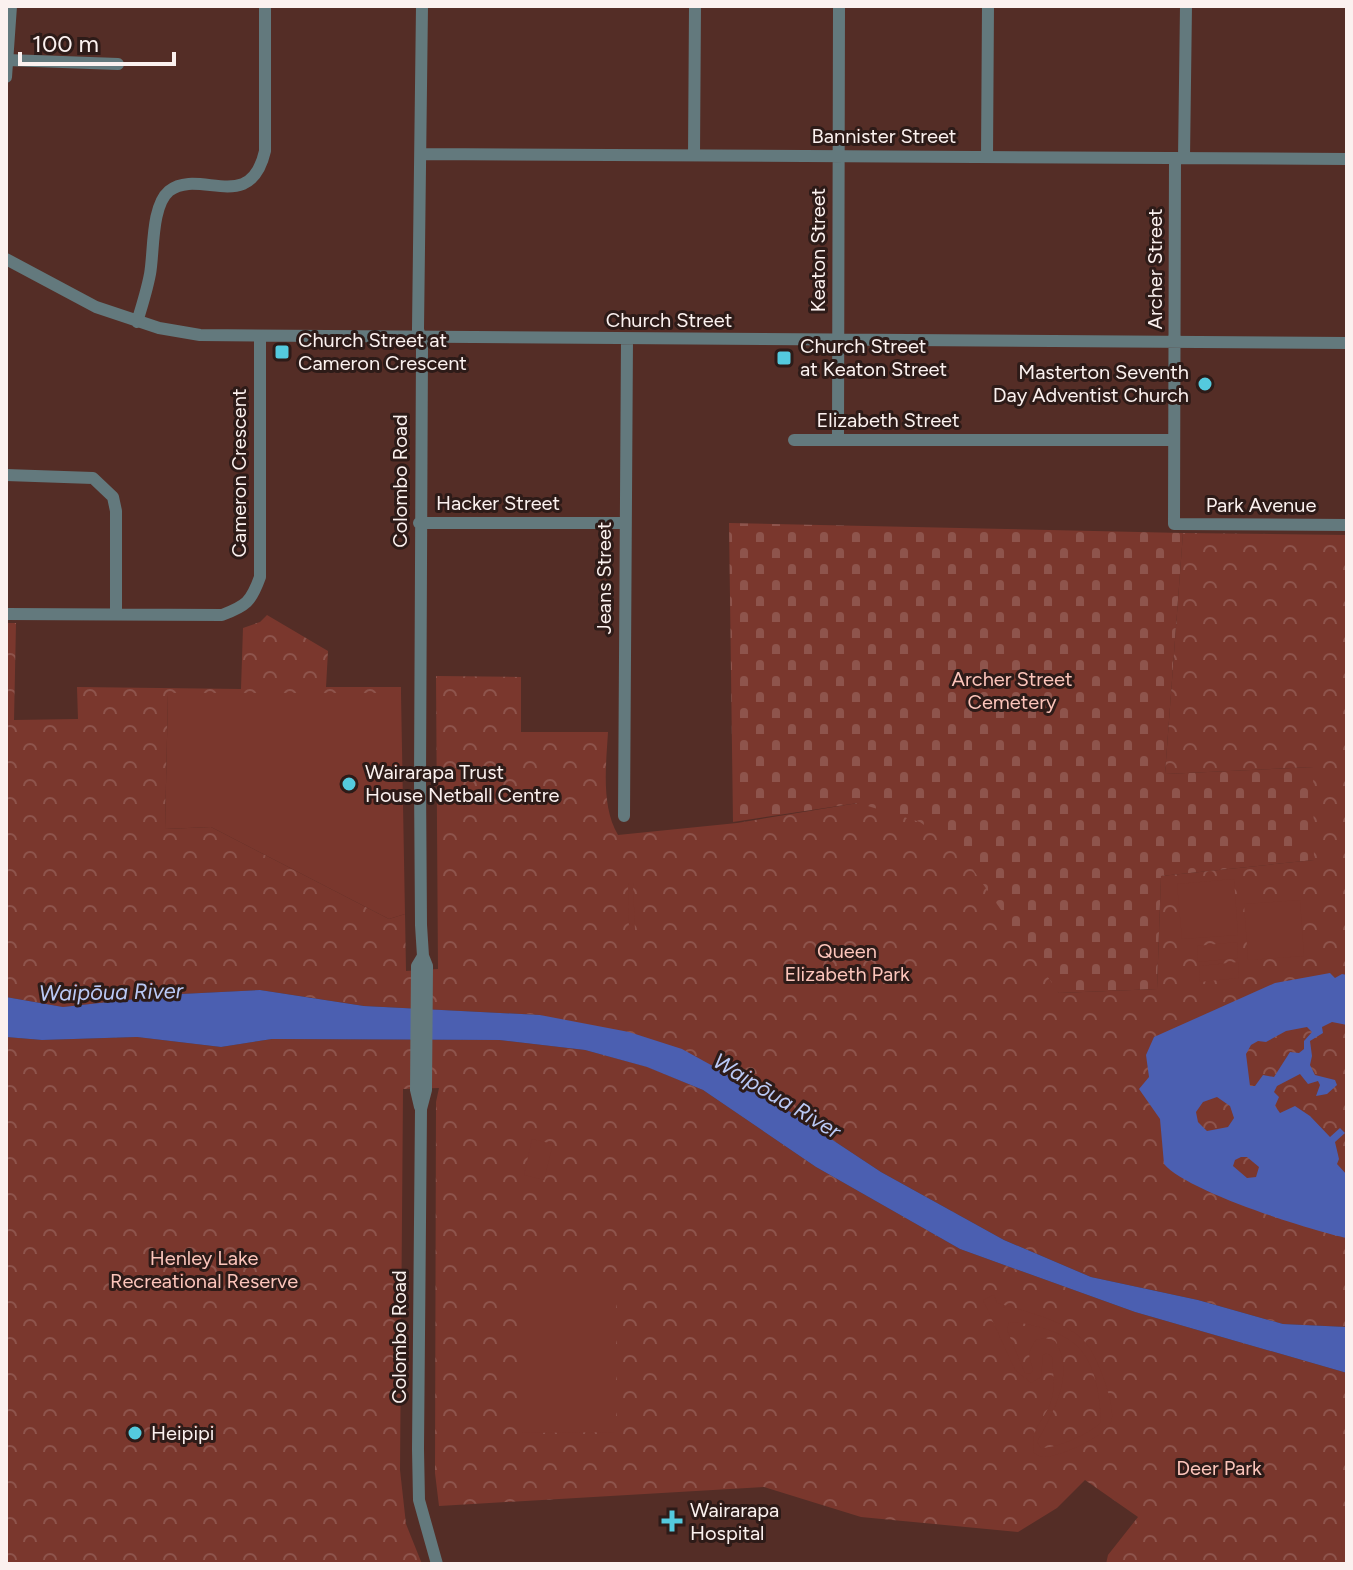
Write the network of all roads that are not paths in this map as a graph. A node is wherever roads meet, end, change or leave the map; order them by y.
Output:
1 (11, 6) edge
2 (265, 6) edge
3 (422, 6) edge
4 (695, 6) edge
5 (839, 6) edge
6 (988, 6) edge
7 (1186, 6) edge
8 (7, 60) edge
9 (118, 64) dead end
10 (6, 77) edge
11 (421, 154) junction
12 (694, 155) junction
13 (839, 155) junction
14 (987, 157) junction
15 (1180, 158) junction
16 (1347, 159) edge
17 (6, 259) edge
18 (137, 322) junction
19 (260, 337) junction
20 (420, 337) junction
21 (627, 339) junction
22 (837, 340) junction
23 (1174, 342) junction
24 (1347, 343) edge
25 (794, 440) dead end
26 (838, 440) junction
27 (1174, 440) junction
28 (6, 475) edge
29 (419, 523) junction
30 (624, 523) junction
31 (1174, 524) joint
32 (1347, 525) edge
33 (6, 614) edge
34 (116, 614) junction
35 (624, 816) dead end
36 (437, 1564) edge

1 - 8 street
2 - 18 street
3 - 11 street, Colombo Road
4 - 12 street
5 - 13 street, Keaton Street
6 - 14 street
7 - 15 street, Archer Street
8 - 9 street
8 - 10 street
11 - 12 street, Bannister Street
11 - 20 street, Colombo Road
12 - 13 street, Bannister Street
13 - 14 street, Bannister Street
13 - 22 street, Keaton Street
14 - 15 street, Bannister Street
15 - 16 street, Bannister Street
15 - 23 street, Archer Street
17 - 18 street, Church Street
18 - 19 street, Church Street
19 - 20 street, Church Street
19 - 34 street, Cameron Crescent
20 - 21 street, Church Street
20 - 29 street, Colombo Road
21 - 22 street, Church Street
21 - 30 street, Jeans Street
22 - 23 street, Church Street
22 - 26 street, Keaton Street
23 - 24 street, Church Street
23 - 27 street, Archer Street
25 - 26 street, Elizabeth Street
26 - 27 street, Elizabeth Street
27 - 31 street, Archer Street
28 - 34 street
29 - 30 street, Hacker Street
29 - 36 street, Colombo Road
30 - 35 street, Jeans Street
31 - 32 street, Park Avenue
33 - 34 street, Cameron Crescent

